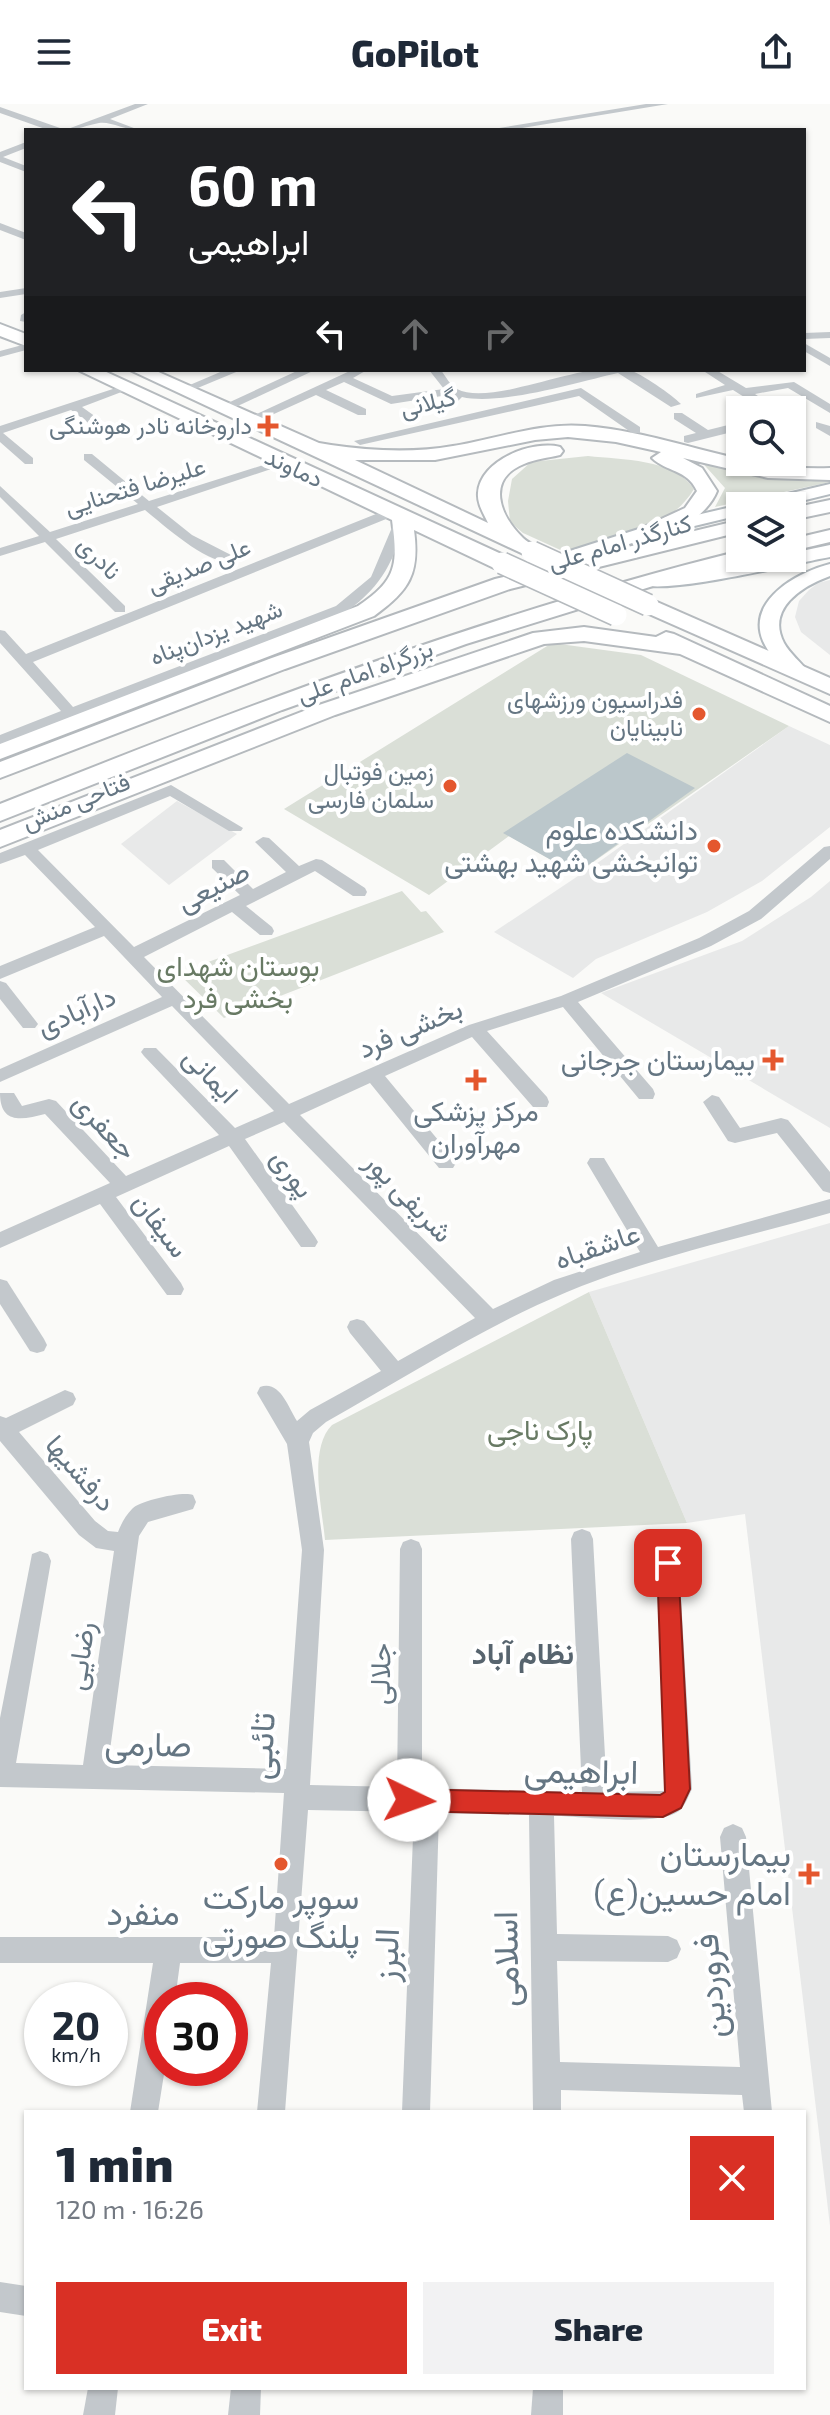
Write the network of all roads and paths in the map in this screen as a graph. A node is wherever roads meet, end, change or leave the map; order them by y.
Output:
1 (116, 104) edge
2 (144, 104) edge
3 (664, 104) edge
4 (130, 109) junction
5 (0, 110) edge
6 (101, 119) junction
7 (51, 128) edge
8 (76, 128) edge
9 (128, 128) edge
10 (505, 128) edge
11 (24, 146) edge
12 (0, 157) edge
13 (24, 168) edge
14 (0, 226) edge
15 (24, 236) edge
16 (24, 291) edge
17 (0, 295) edge
18 (0, 308) edge
19 (24, 318) edge
20 (0, 329) edge
21 (830, 335) edge
22 (806, 336) edge
23 (24, 343) edge
24 (24, 345) edge
25 (806, 347) edge
26 (0, 354) edge
27 (830, 363) edge
28 (91, 372) edge
29 (144, 372) edge
30 (230, 372) edge
31 (304, 372) edge
32 (357, 372) edge
33 (437, 372) edge
34 (610, 372) edge
35 (623, 372) edge
36 (711, 372) edge
37 (344, 378) junction
38 (126, 388) junction
39 (739, 389) junction
40 (184, 390) junction
41 (316, 390) junction
42 (451, 391) junction
43 (511, 392) junction
44 (700, 396) dead end
45 (750, 396) edge
46 (527, 404) junction
47 (73, 406) junction
48 (223, 408) junction
49 (830, 409) edge
50 (362, 412) dead end
51 (722, 415) dead end
52 (471, 416) junction
53 (726, 418) edge
54 (250, 420) junction
55 (99, 425) dead end
56 (636, 430) dead end
57 (726, 430) edge
58 (0, 433) edge
59 (707, 435) junction
60 (688, 439) dead end
61 (360, 441) dead end
62 (314, 448) junction
63 (88, 457) dead end
64 (29, 461) dead end
65 (283, 463) junction
66 (830, 474) edge
67 (830, 489) edge
68 (0, 490) edge
69 (806, 495) edge
70 (148, 506) junction
71 (830, 506) edge
72 (806, 511) edge
73 (726, 513) edge
74 (397, 515) junction
75 (726, 529) edge
76 (651, 531) junction
77 (830, 536) edge
78 (47, 537) junction
79 (806, 542) edge
80 (527, 550) junction
81 (830, 551) edge
82 (0, 552) edge
83 (228, 559) dead end
84 (726, 562) edge
85 (830, 570) edge
86 (502, 573) junction
87 (647, 593) junction
88 (120, 609) dead end
89 (0, 634) edge
90 (686, 648) junction
91 (24, 660) junction
92 (798, 672) junction
93 (830, 687) edge
94 (70, 712) junction
95 (830, 715) edge
96 (0, 740) edge
97 (0, 752) edge
98 (0, 771) edge
99 (0, 813) edge
100 (235, 828) dead end
101 (0, 839) edge
102 (263, 842) dead end
103 (27, 848) junction
104 (830, 851) edge
105 (0, 859) edge
106 (218, 864) dead end
107 (297, 873) junction
108 (359, 892) dead end
109 (251, 896) junction
110 (234, 905) junction
111 (106, 929) junction
112 (266, 931) dead end
113 (133, 955) junction
114 (0, 973) edge
115 (0, 987) edge
116 (175, 998) junction
117 (567, 1000) junction
118 (29, 1024) dead end
119 (475, 1029) junction
120 (150, 1052) dead end
121 (373, 1074) junction
122 (0, 1076) edge
123 (646, 1094) dead end
124 (7, 1098) dead end
125 (540, 1102) dead end
126 (712, 1102) dead end
127 (287, 1112) junction
128 (232, 1136) junction
129 (446, 1163) dead end
130 (597, 1163) dead end
131 (123, 1185) junction
132 (830, 1186) edge
133 (103, 1194) junction
134 (830, 1206) edge
135 (0, 1240) edge
136 (308, 1242) dead end
137 (653, 1256) junction
138 (0, 1287) edge
139 (174, 1289) dead end
140 (490, 1320) junction
141 (357, 1327) dead end
142 (37, 1345) dead end
143 (395, 1373) junction
144 (268, 1393) dead end
145 (65, 1399) dead end
146 (1, 1429) edge
147 (298, 1442) junction
148 (185, 1502) dead end
149 (582, 1539) dead end
150 (126, 1542) junction
151 (411, 1549) dead end
152 (40, 1561) dead end
153 (668, 1563) dead end
154 (1, 1775) edge
155 (94, 1778) junction
156 (296, 1789) junction
157 (418, 1800) junction
158 (541, 1805) junction
159 (595, 1806) junction
160 (733, 1837) dead end
161 (544, 1947) junction
162 (169, 1948) junction
163 (668, 1949) dead end
164 (0, 1950) edge
165 (286, 1950) junction
166 (546, 2076) junction
167 (756, 2081) junction
168 (144, 2110) edge
169 (271, 2110) edge
170 (416, 2110) edge
171 (547, 2110) edge
172 (758, 2110) edge
173 (0, 2297) edge
174 (24, 2301) edge
175 (103, 2390) edge
176 (246, 2390) edge
177 (548, 2390) edge
178 (99, 2415) edge
179 (244, 2415) edge
180 (547, 2415) edge

1 - 4 street
2 - 4 street
3 - 10 street
4 - 6 street
5 - 7 street
6 - 8 street
6 - 9 street
11 - 12 street
12 - 13 street
14 - 15 street
16 - 17 street
18 - 19 main road
20 - 23 main road
21 - 22 street
24 - 26 street
25 - 27 street
28 - 38 main road, دماوند
29 - 40 main road, دماوند
30 - 40 street
31 - 48 street
32 - 37 street
33 - 42 street
34 - 43 street
35 - 59 street
36 - 39 street
37 - 41 street
37 - 42 street
38 - 47 street
38 - 65 main road, دماوند
39 - 44 street
39 - 45 street
39 - 49 street
40 - 48 main road, دماوند
41 - 50 street
41 - 54 street
42 - 43 street
42 - 52 street
43 - 46 street
46 - 52 street, گیلانی
46 - 56 street, گیلانی
47 - 55 street
47 - 58 street
48 - 54 main road, دماوند
51 - 53 street
52 - 61 street, گیلانی
54 - 62 main road, دماوند
57 - 59 street
58 - 64 street
59 - 60 street
62 - 66 main road
62 - 80 main road, دماوند
63 - 70 street
65 - 70 street, علیرضا فتحنایی
65 - 74 main road, دماوند
67 - 69 main road
68 - 78 street, نادری
70 - 78 street, علیرضا فتحنایی
70 - 83 street
71 - 72 main road
73 - 76 main road, کنارگذر امام علی
74 - 86 main road, دماوند
74 - 91 street, علی صدیقی
74 - 94 street, شهید یزدان‌پناه
74 - 97 main road
75 - 86 main road, بزرگراه امام علی
76 - 80 main road
76 - 86 main road, کنارگذر امام علی
77 - 79 main road
78 - 82 street, علیرضا فتحنایی
78 - 88 street, نادری
80 - 87 main road, دماوند, bridge
81 - 87 main road
84 - 87 main road, بزرگراه امام علی
85 - 92 main road
86 - 90 main road, دماوند, bridge
86 - 98 main road, بزرگراه امام علی
87 - 92 main road
87 - 99 main road, بزرگراه امام علی
89 - 91 street
90 - 95 main road
90 - 101 main road
91 - 94 street
92 - 93 main road
94 - 96 street, شهید یزدان‌پناه
100 - 103 street, فتاحی منش
102 - 107 street
103 - 105 street, فتاحی منش
103 - 111 street, شریفی پور
104 - 117 street, بخشی فرد
106 - 109 street
107 - 108 street, صنیعی
107 - 109 street, صنیعی
109 - 110 street, صنیعی
110 - 112 street
110 - 113 street, صنیعی
111 - 113 street, شریفی پور
111 - 114 street
113 - 116 street, شریفی پور
115 - 118 street
116 - 122 street, دارآبادی
116 - 127 street, شریفی پور
117 - 119 street, بخشی فرد
117 - 123 street
119 - 121 street, بخشی فرد
119 - 125 street
120 - 128 street, ایمانی
121 - 127 street, بخشی فرد
121 - 129 street
124 - 131 street, جعفری
126 - 132 street
127 - 128 street, بخشی فرد
127 - 140 street, شریفی پور
128 - 131 street, بخشی فرد
128 - 136 street, پوری
130 - 137 street
131 - 133 street, بخشی فرد
133 - 135 street, بخشی فرد
133 - 139 street, سیفان
134 - 137 street, عاشقباه
137 - 140 street, عاشقباه
138 - 142 street
140 - 143 street, عاشقباه
141 - 143 street
143 - 147 street, عاشقباه
144 - 147 street, تائبی
145 - 146 street
146 - 150 street, درفشیها
147 - 156 street, تائبی
148 - 150 street
149 - 159 street
150 - 155 street, رضایی
151 - 157 street, جلالی
152 - 154 street
153 - 159 street, ابراهیمی
154 - 155 street, صارمی
155 - 156 street, صارمی
156 - 157 street, ابراهیمی
156 - 165 street, تائبی
157 - 158 street, ابراهیمی
157 - 170 street, البرز
158 - 159 street, ابراهیمی
158 - 161 street, اسلامی
160 - 167 street, فروردین
161 - 163 street
161 - 166 street, اسلامی
162 - 164 street, منفرد
162 - 165 street, منفرد
162 - 168 street
165 - 169 street, تائبی
166 - 167 street, فروردین
166 - 171 street, اسلامی
167 - 172 street, فروردین
173 - 174 street
175 - 178 street
176 - 179 street
177 - 180 street

